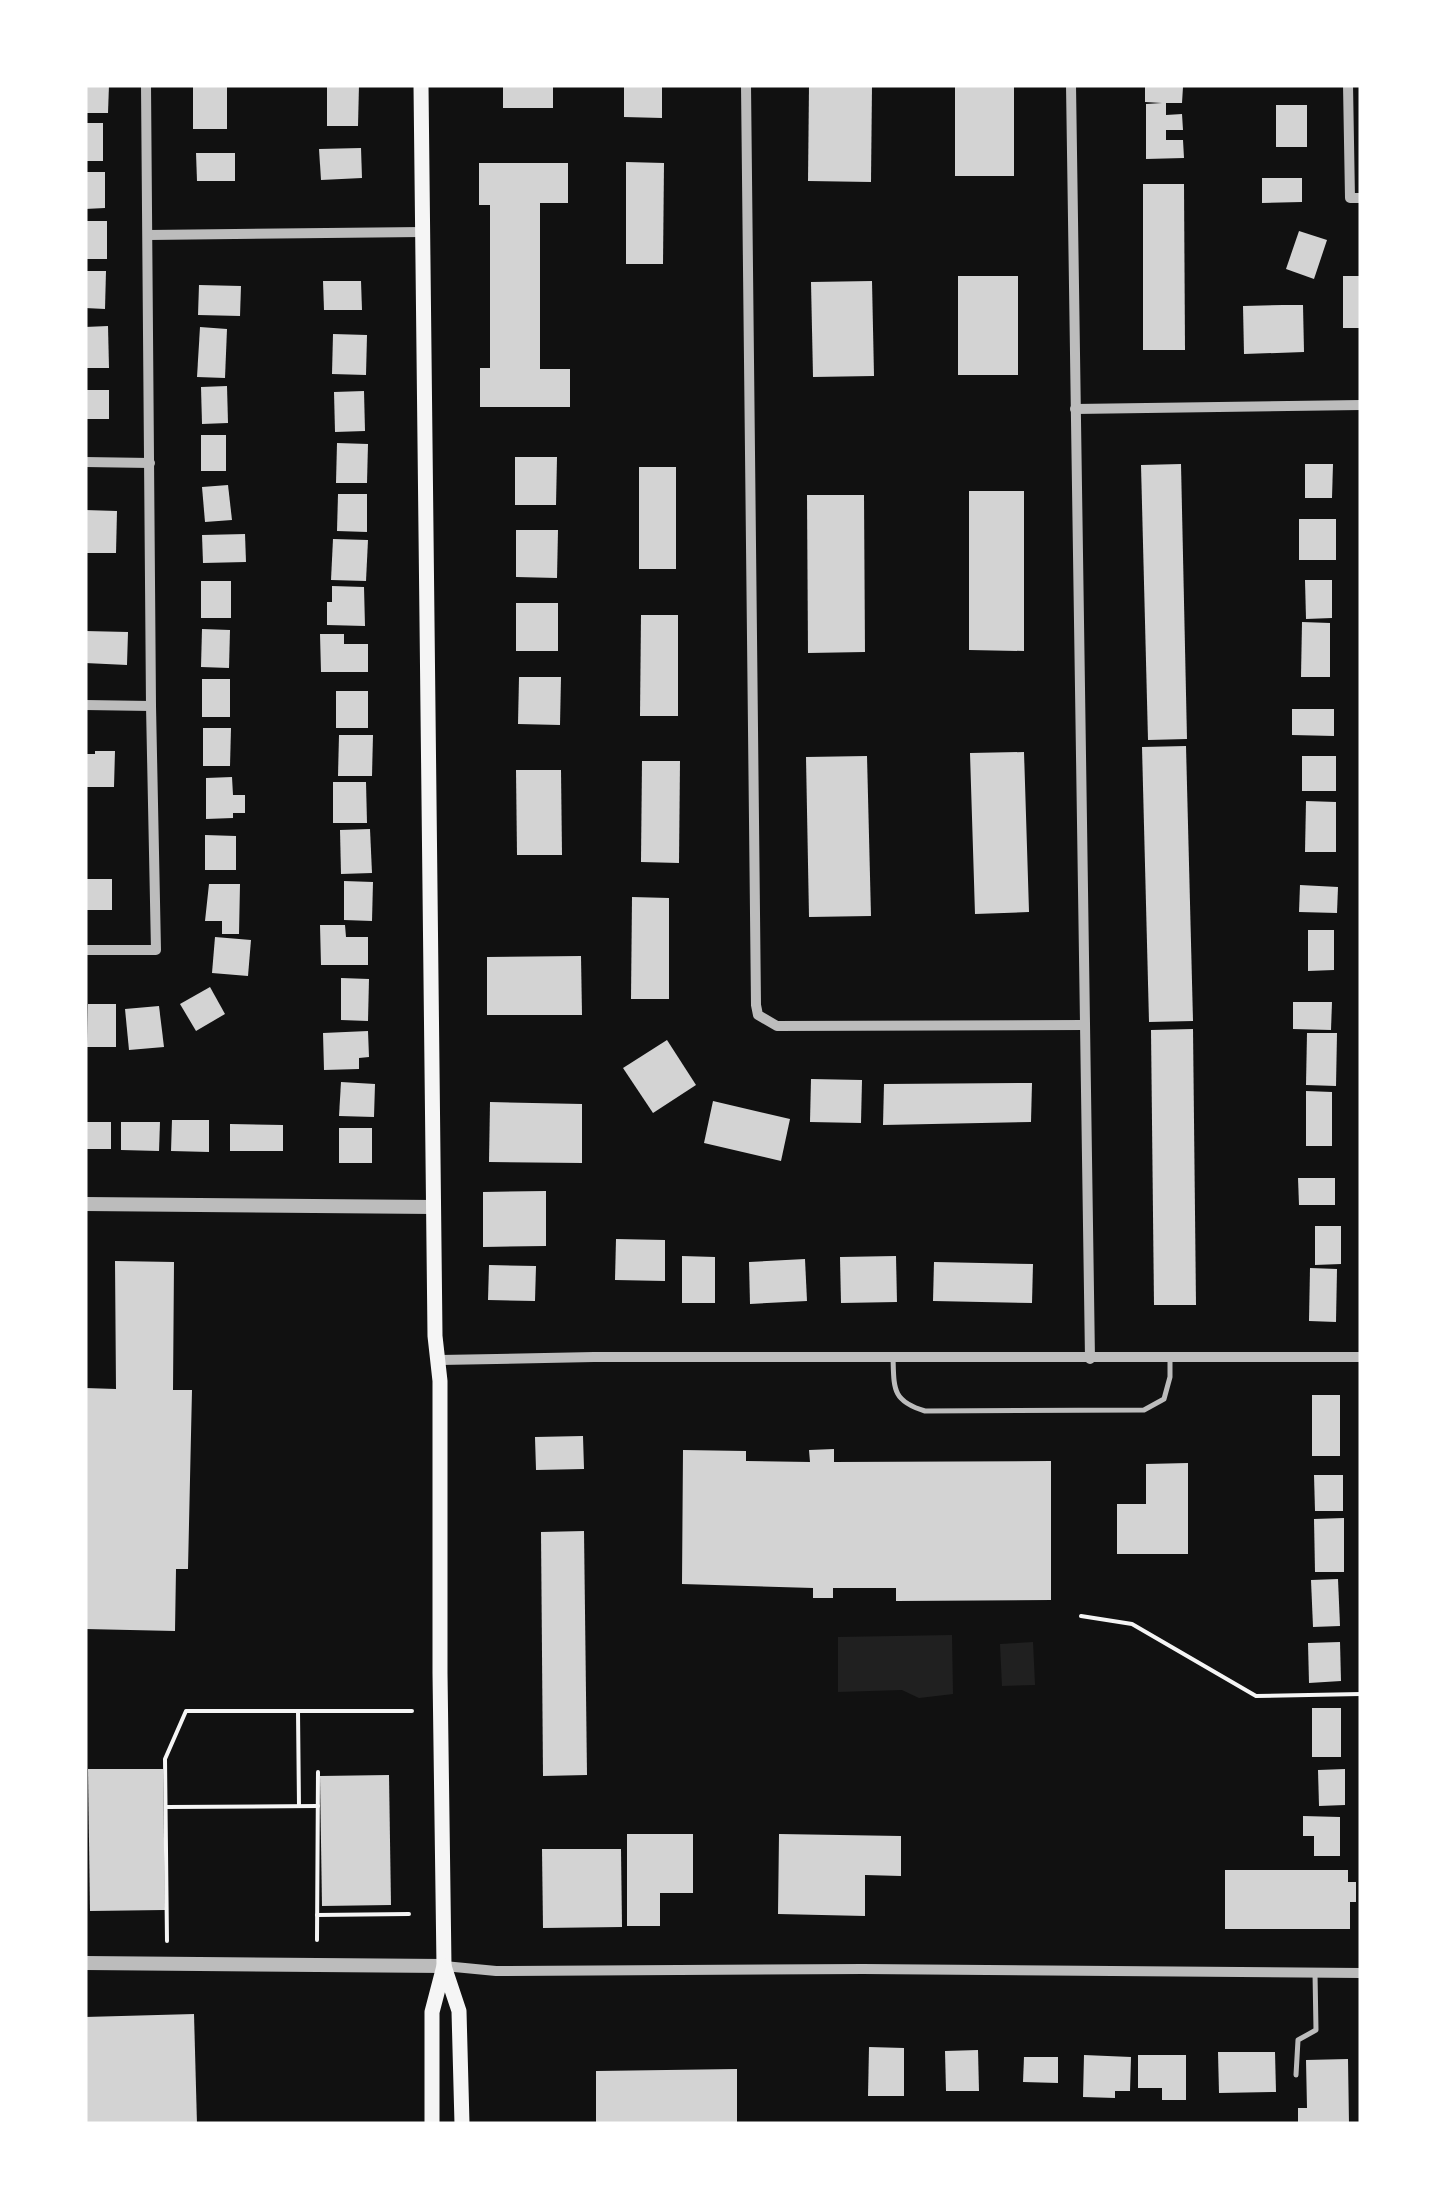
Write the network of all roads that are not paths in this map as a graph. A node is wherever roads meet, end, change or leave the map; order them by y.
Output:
1 (146, 85) edge
2 (421, 85) edge
3 (746, 85) edge
4 (1071, 85) edge
5 (1348, 85) edge
6 (1361, 198) edge
7 (423, 232) junction
8 (149, 234) junction
9 (1361, 406) edge
10 (1075, 409) junction
11 (85, 462) edge
12 (150, 463) junction
13 (85, 705) edge
14 (151, 706) junction
15 (85, 950) edge
16 (1085, 1025) junction
17 (85, 1204) edge
18 (434, 1207) junction
19 (1361, 1357) edge
20 (893, 1358) junction
21 (1170, 1358) junction
22 (1090, 1359) junction
23 (440, 1360) junction
24 (85, 1963) edge
25 (444, 1966) junction
26 (1315, 1973) junction
27 (1361, 1973) edge
28 (1296, 2075) dead end
29 (463, 2118) edge
30 (432, 2124) edge

1 - 8 street
2 - 7 main road
3 - 16 street
4 - 10 street
5 - 6 street
7 - 8 street
7 - 18 main road
8 - 12 street
9 - 10 street
10 - 16 street
11 - 12 street
12 - 14 street
13 - 14 street
14 - 15 street
16 - 22 street
17 - 18 street
18 - 23 main road
19 - 21 street
20 - 21 lane
20 - 22 street
20 - 23 street
21 - 22 street
23 - 25 main road
24 - 25 street
25 - 26 street
25 - 29 main road
25 - 30 main road
26 - 27 street
26 - 28 lane

